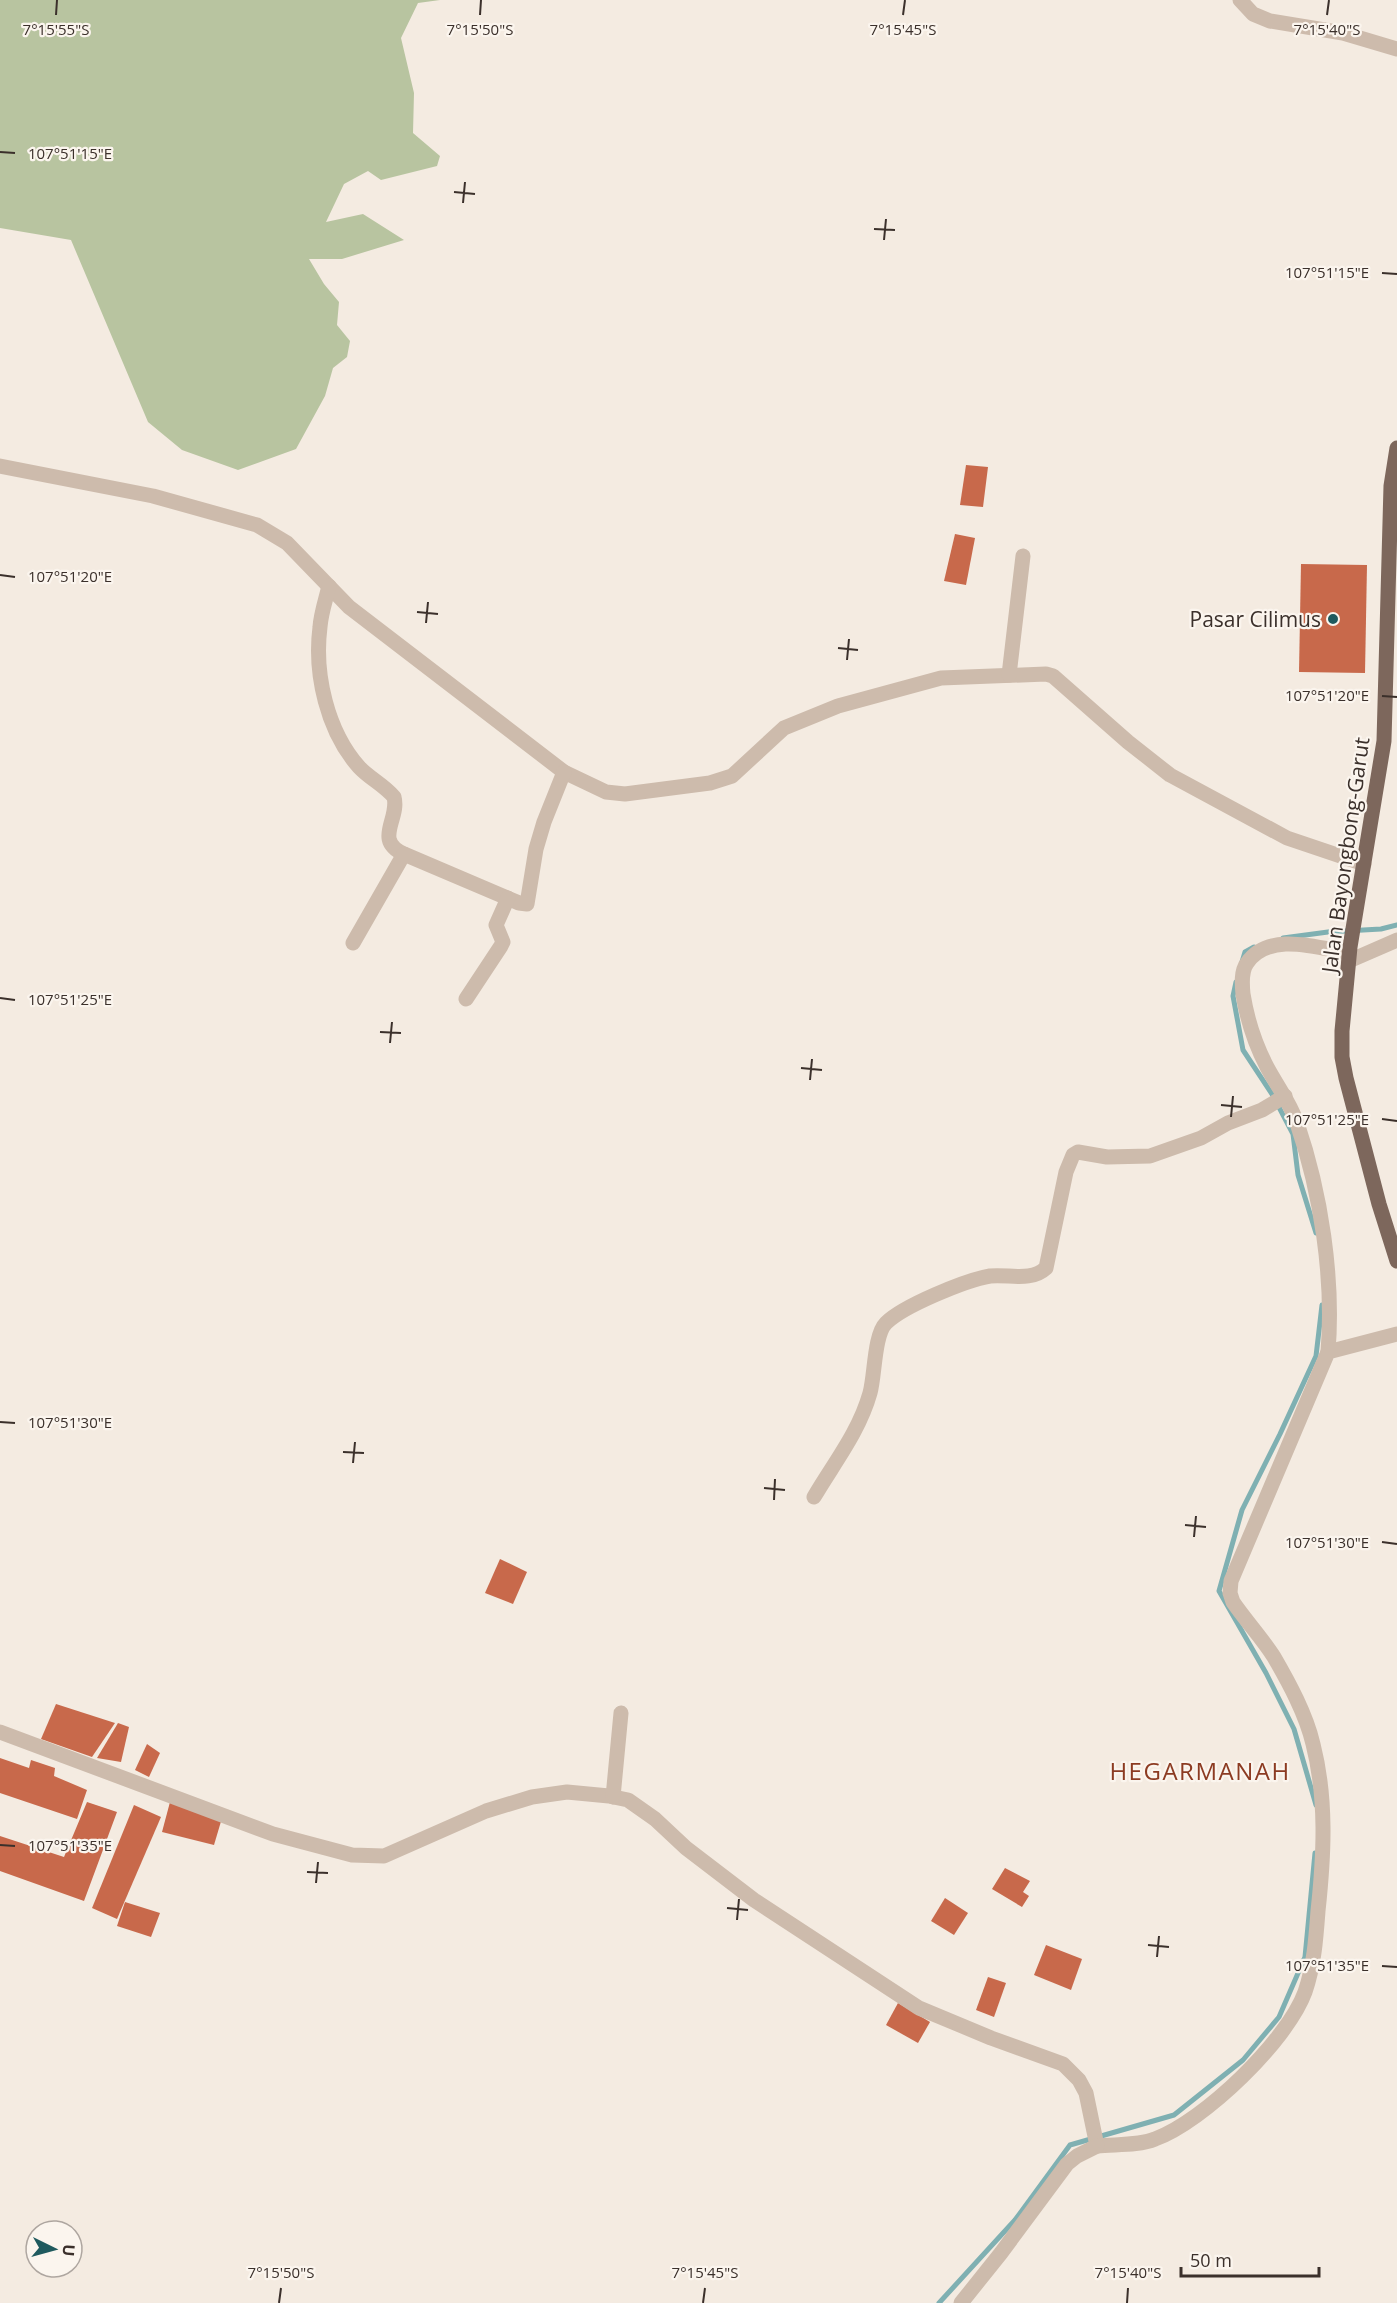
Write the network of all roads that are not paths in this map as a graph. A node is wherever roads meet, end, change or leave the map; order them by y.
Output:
1 (1240, 0) edge
2 (1397, 49) edge
3 (1397, 448) edge
4 (0, 466) edge
5 (1023, 556) dead end
6 (329, 586) junction
7 (1009, 675) junction
8 (564, 772) junction
9 (404, 854) junction
10 (1364, 864) junction
11 (508, 898) junction
12 (1397, 940) edge
13 (353, 943) dead end
14 (1349, 953) junction
15 (466, 999) dead end
16 (1284, 1098) junction
17 (1397, 1261) edge
18 (1397, 1334) edge
19 (1328, 1352) junction
20 (813, 1497) dead end
21 (621, 1713) dead end
22 (0, 1732) edge
23 (613, 1797) junction
24 (1096, 2144) junction
25 (961, 2303) edge

1 - 2 street
3 - 10 main road, Jalan Bayongbong-Garut
4 - 6 street
5 - 7 street
6 - 8 street
6 - 9 street
7 - 8 street
7 - 10 street
8 - 11 street
9 - 11 street
9 - 13 street
10 - 14 main road, Jalan Bayongbong-Garut
11 - 15 street
12 - 14 street
14 - 16 street
14 - 17 main road, Jalan Bayongbong-Garut
16 - 19 street
16 - 20 street
18 - 19 street
19 - 24 street
21 - 23 street
22 - 23 street
23 - 24 street
24 - 25 street

